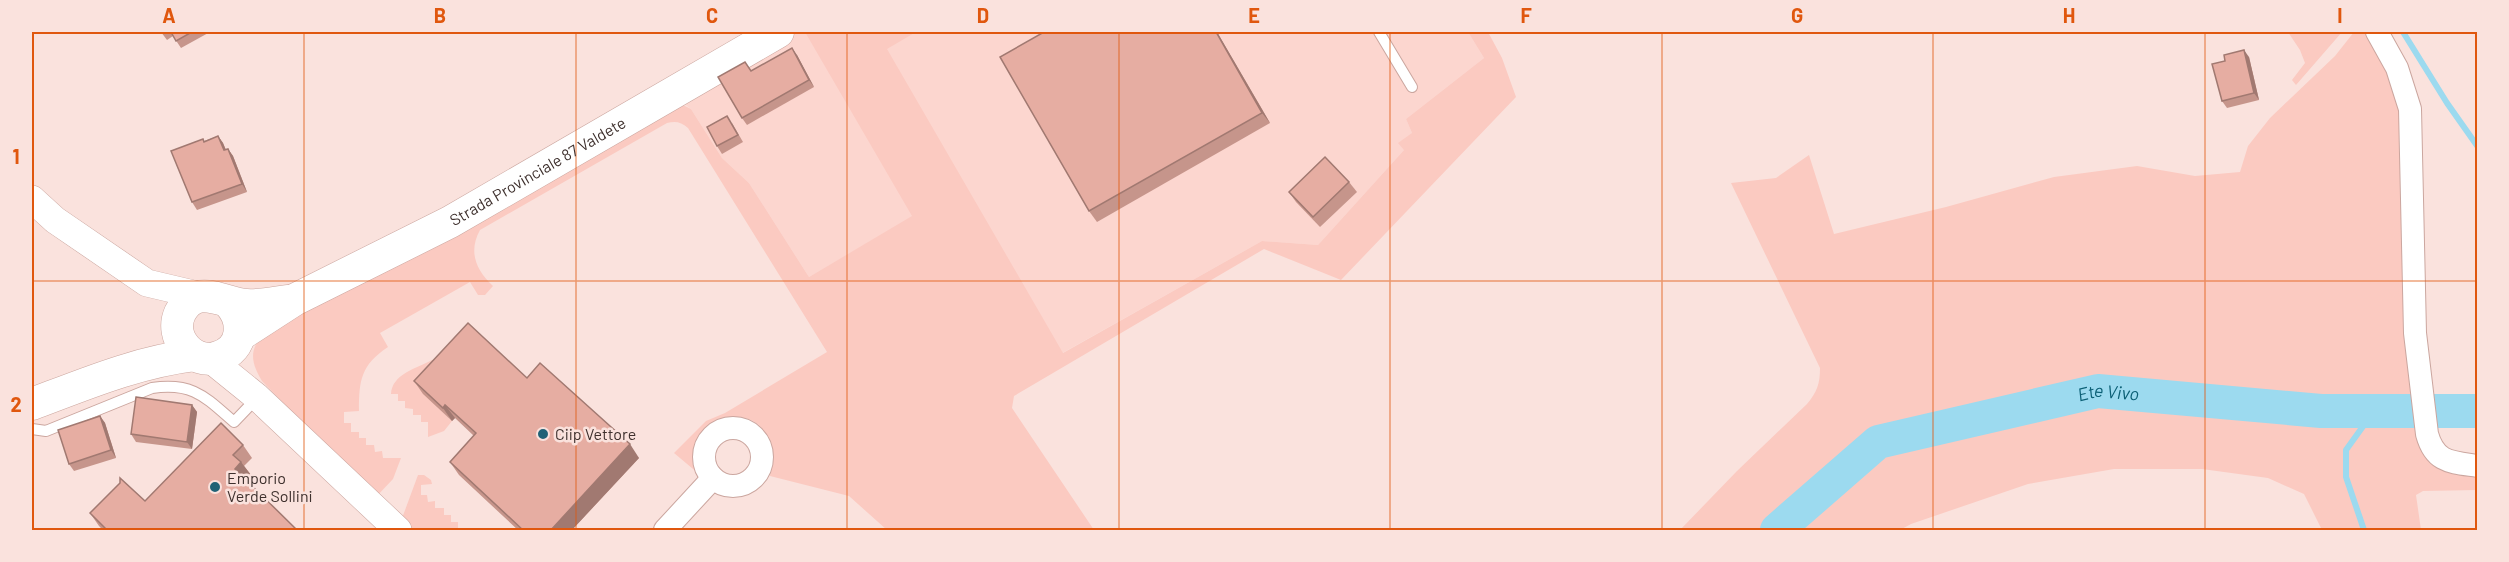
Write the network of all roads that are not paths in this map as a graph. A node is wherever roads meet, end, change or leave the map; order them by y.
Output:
1 (778, 32) edge
2 (1379, 32) edge
3 (2377, 32) edge
4 (1412, 87) dead end
5 (32, 199) edge
6 (147, 283) junction
7 (215, 299) junction
8 (294, 300) junction
9 (177, 327) junction
10 (239, 337) junction
11 (202, 357) junction
12 (126, 369) junction
13 (258, 397) junction
14 (32, 404) edge
15 (32, 429) edge
16 (2478, 466) edge
17 (713, 478) dead end
18 (398, 531) edge
19 (665, 531) edge

1 - 8 main road, Strada Provinciale 87 Valdete
2 - 4 lane
3 - 16 street
5 - 6 street
6 - 7 street
6 - 9 street
7 - 8 main road, Strada Provinciale 87 Valdete
7 - 9 main road
7 - 10 main road
8 - 10 main road, Strada Provinciale 87 Valdete
9 - 11 main road
9 - 12 main road
10 - 11 main road
10 - 13 street
11 - 12 main road
11 - 13 street
12 - 14 main road
13 - 15 lane
13 - 18 street
17 - 19 street

